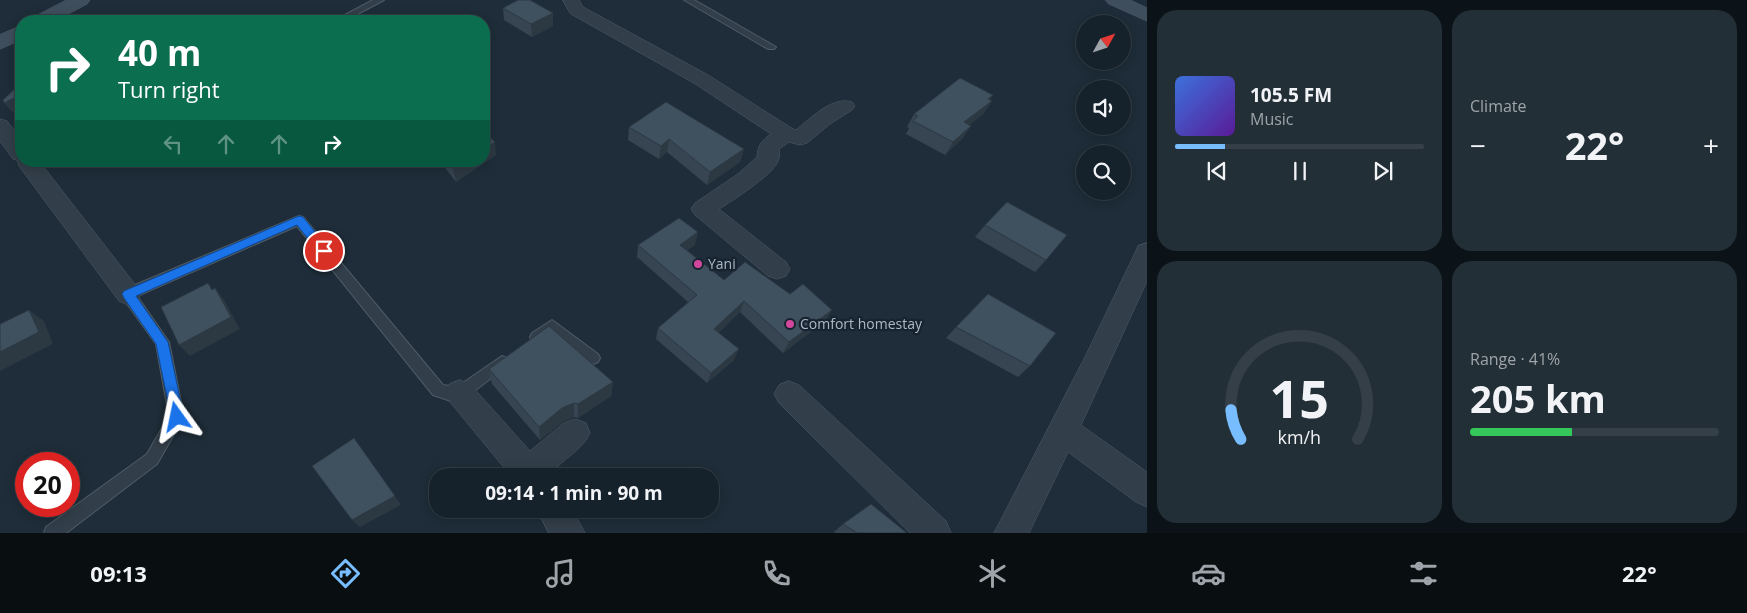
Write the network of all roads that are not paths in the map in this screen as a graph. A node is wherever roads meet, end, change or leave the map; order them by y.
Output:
1 (81, 0) edge
2 (380, 0) edge
3 (571, 0) edge
4 (688, 0) edge
5 (1115, 0) edge
6 (52, 15) edge
7 (350, 15) edge
8 (1147, 15) edge
9 (15, 35) edge
10 (0, 43) edge
11 (771, 47) dead end
12 (845, 106) dead end
13 (0, 126) edge
14 (786, 134) junction
15 (15, 146) edge
16 (32, 167) edge
17 (1147, 253) edge
18 (777, 269) dead end
19 (128, 294) junction
20 (529, 343) edge
21 (514, 354) edge
22 (594, 358) dead end
23 (460, 392) junction
24 (789, 394) dead end
25 (1063, 430) junction
26 (575, 433) dead end
27 (523, 468) edge
28 (536, 468) edge
29 (1147, 491) edge
30 (559, 518) edge
31 (52, 533) edge
32 (568, 533) edge
33 (934, 533) edge
34 (1011, 533) edge

1 - 6 main road
2 - 7 lane
3 - 14 street
4 - 11 lane
5 - 8 main road
9 - 10 main road
12 - 14 street
13 - 15 street
14 - 18 street
16 - 19 street
17 - 25 street
19 - 23 lane
19 - 31 lane
20 - 22 lane
21 - 23 lane
23 - 27 street
24 - 33 street
25 - 29 street
25 - 34 street
26 - 28 street
30 - 32 street

